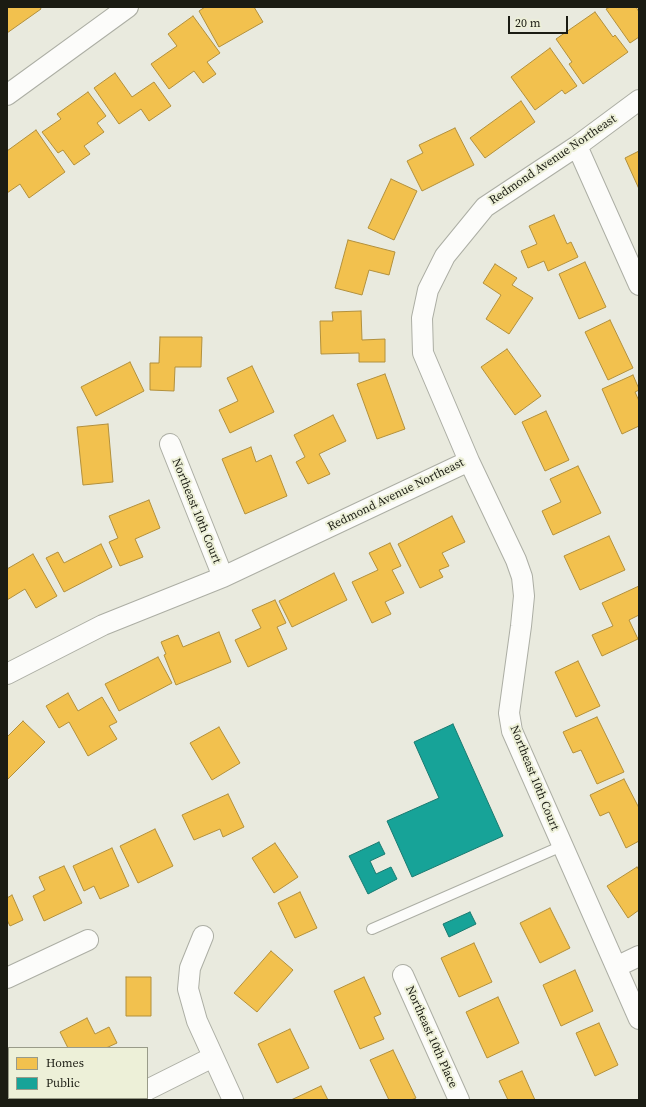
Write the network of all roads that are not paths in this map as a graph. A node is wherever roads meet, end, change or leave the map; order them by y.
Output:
1 (128, 7) edge
2 (7, 95) edge
3 (639, 100) edge
4 (577, 146) junction
5 (639, 285) edge
6 (170, 444) dead end
7 (468, 461) junction
8 (223, 577) junction
9 (7, 674) edge
10 (562, 846) junction
11 (372, 929) dead end
12 (203, 936) dead end
13 (88, 940) dead end
14 (639, 956) edge
15 (616, 967) junction
16 (403, 975) dead end
17 (7, 978) edge
18 (639, 1019) edge
19 (213, 1057) junction
20 (148, 1090) edge
21 (233, 1100) edge
22 (459, 1100) edge

1 - 2 street
3 - 4 street, Redmond Avenue Northeast
4 - 5 street
4 - 7 street, Redmond Avenue Northeast
6 - 8 street, Northeast 10th Court
7 - 8 street, Redmond Avenue Northeast
7 - 10 street, Northeast 10th Court
8 - 9 street, Redmond Avenue Northeast
10 - 11 lane
10 - 15 street, Northeast 10th Court
12 - 19 street
13 - 17 street
14 - 15 street
15 - 18 street, Northeast 10th Court
16 - 22 street, Northeast 10th Place
19 - 20 street
19 - 21 street

